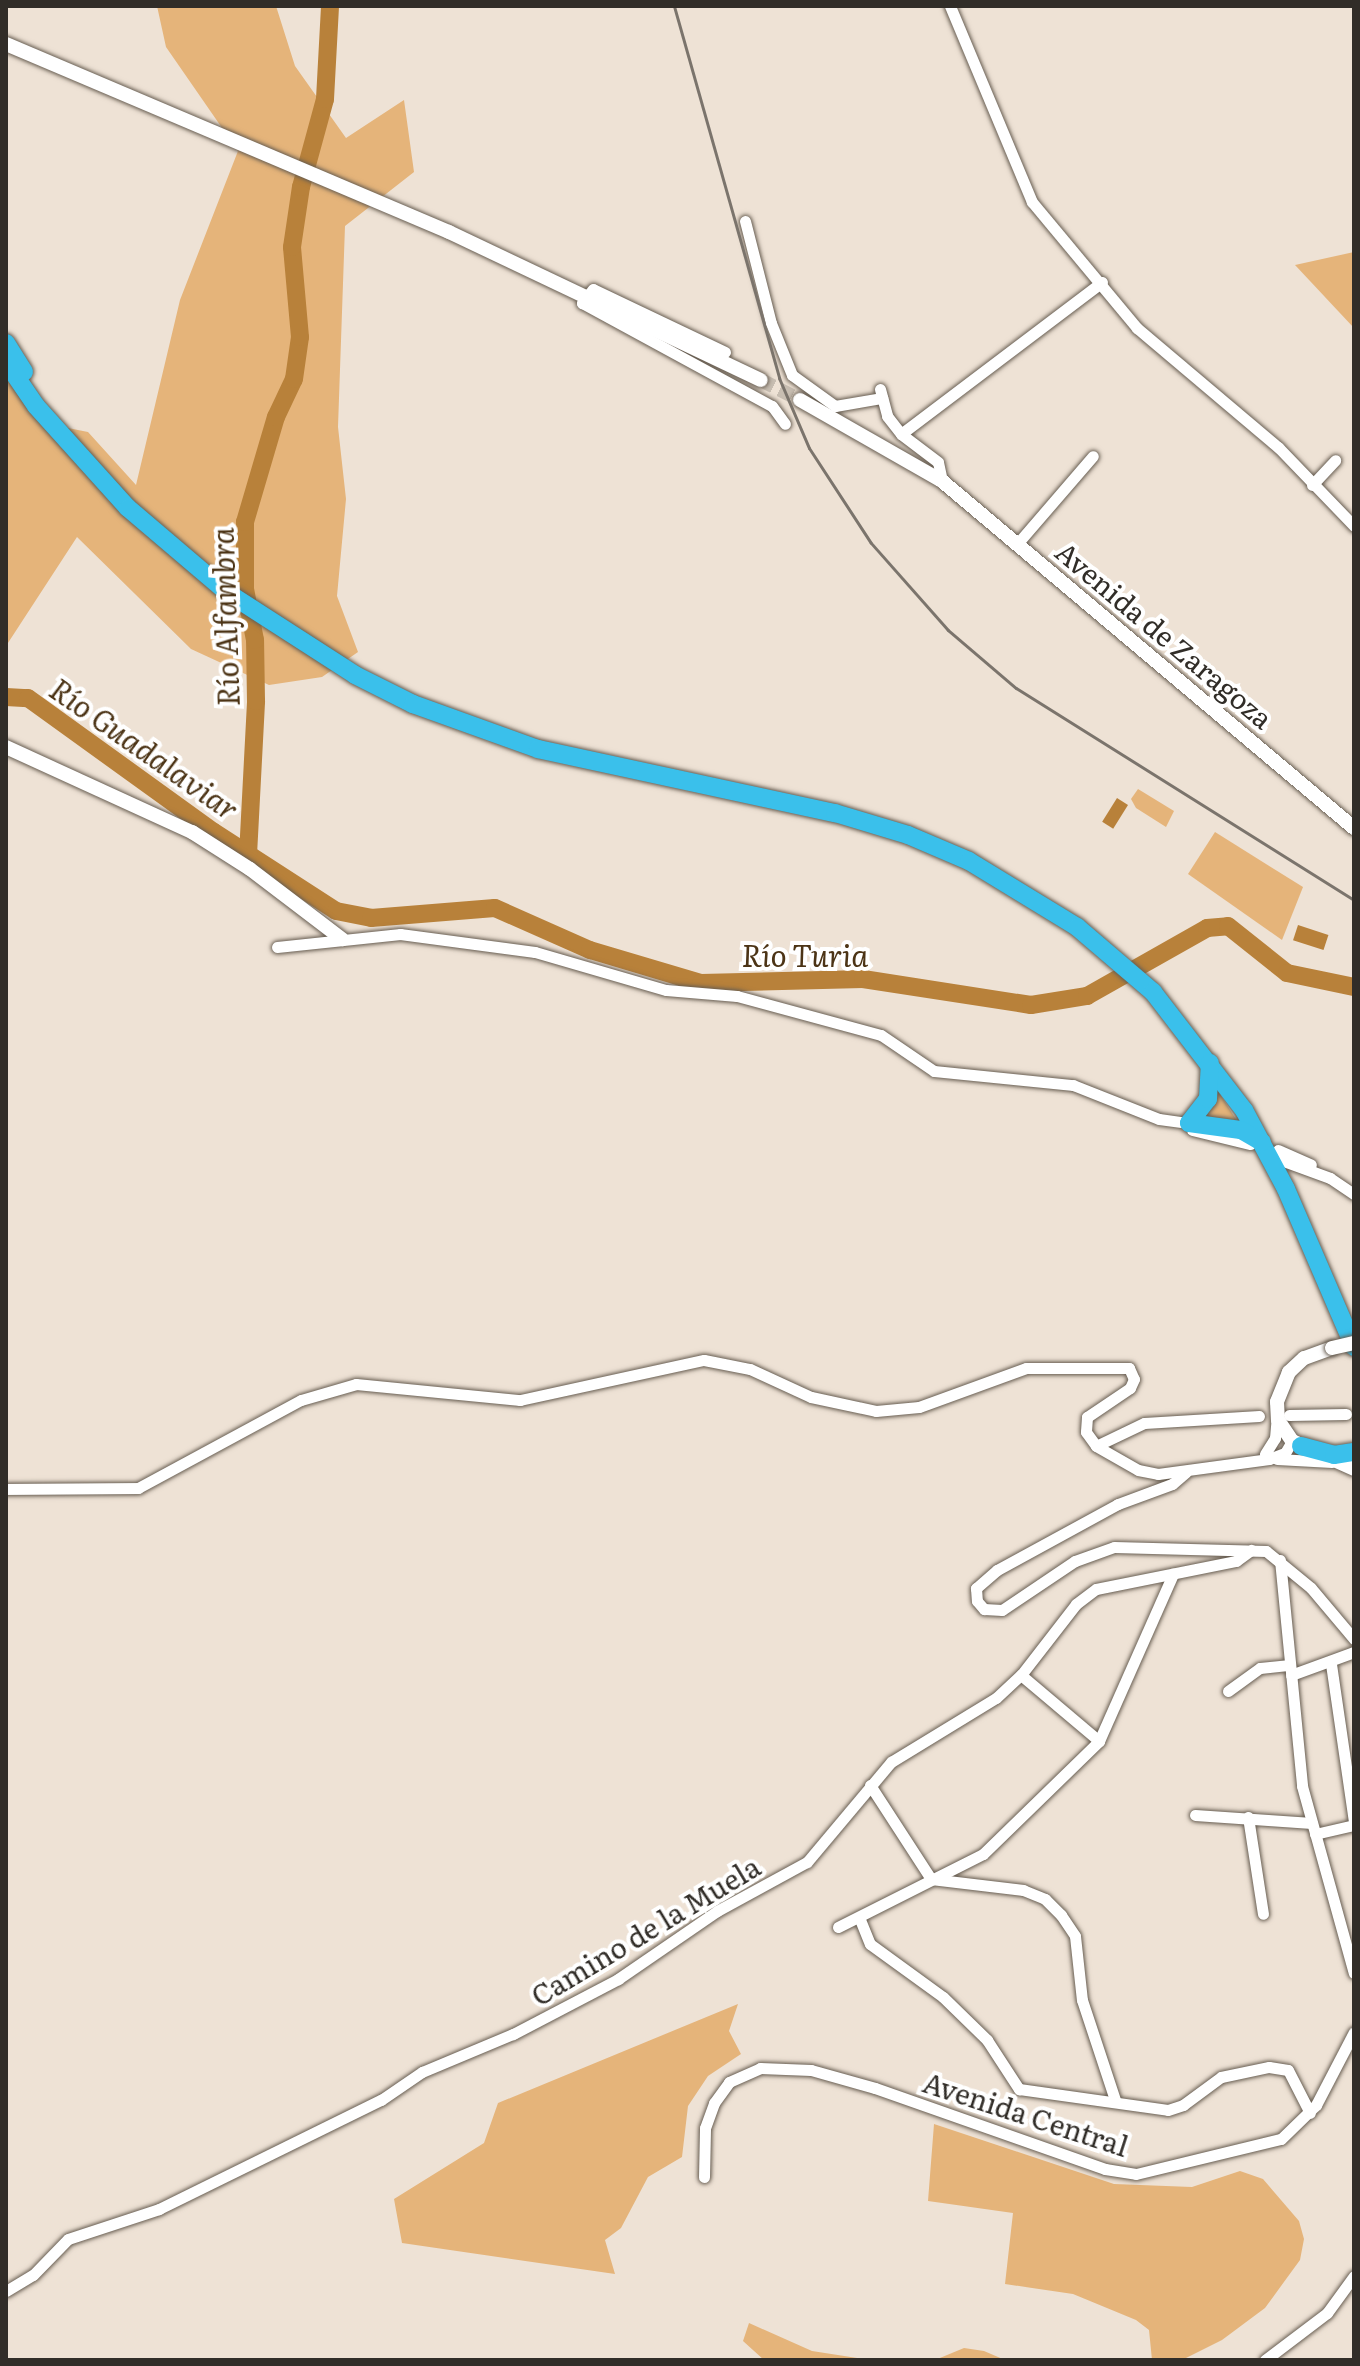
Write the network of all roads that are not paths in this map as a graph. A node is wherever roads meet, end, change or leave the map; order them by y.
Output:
1 (950, 6) edge
2 (6, 44) edge
3 (745, 221) dead end
4 (1102, 282) junction
5 (586, 295) junction
6 (6, 343) edge
7 (725, 352) dead end
8 (6, 362) edge
9 (761, 380) tunnel mouth
10 (800, 400) tunnel mouth
11 (785, 424) dead end
12 (901, 434) junction
13 (1093, 456) dead end
14 (1335, 460) dead end
15 (83, 461) junction
16 (942, 481) junction
17 (1312, 485) junction
18 (1354, 526) edge
19 (1017, 544) junction
20 (6, 747) edge
21 (1354, 828) edge
22 (342, 939) junction
23 (277, 947) dead end
24 (1210, 1060) junction
25 (1181, 1124) junction
26 (1265, 1149) junction
27 (1354, 1194) edge
28 (1348, 1310) edge
29 (1354, 1334) edge
30 (1354, 1345) edge
31 (1283, 1413) junction
32 (1346, 1414) dead end
33 (1259, 1416) dead end
34 (1296, 1444) junction
35 (1096, 1446) junction
36 (1264, 1457) junction
37 (1349, 1461) edge
38 (1186, 1472) junction
39 (6, 1489) edge
40 (1251, 1550) junction
41 (1280, 1560) junction
42 (1173, 1574) junction
43 (1354, 1639) edge
44 (1354, 1652) edge
45 (1331, 1664) junction
46 (1290, 1670) junction
47 (1021, 1675) junction
48 (1228, 1691) dead end
49 (1099, 1741) junction
50 (870, 1785) junction
51 (1195, 1815) dead end
52 (1248, 1817) junction
53 (1354, 1823) edge
54 (1313, 1828) junction
55 (931, 1879) junction
56 (1263, 1914) dead end
57 (859, 1917) junction
58 (838, 1927) dead end
59 (1354, 1973) edge
60 (1354, 2032) edge
61 (1115, 2100) junction
62 (1310, 2113) junction
63 (704, 2177) dead end
64 (1354, 2276) edge
65 (6, 2291) edge
66 (1265, 2360) edge

1 - 4 street
2 - 5 main road
3 - 12 street, Avenida de Zaragoza
4 - 12 street
4 - 17 street
5 - 7 street
5 - 9 main road
5 - 11 street
6 - 15 highway
8 - 15 highway
10 - 16 main road, Avenida de Zaragoza
12 - 16 street, Avenida de Zaragoza
13 - 19 street
14 - 17 street
15 - 24 highway
16 - 19 main road, Avenida de Zaragoza
17 - 18 street
19 - 21 main road, Avenida de Zaragoza
20 - 22 main road
22 - 23 street
22 - 25 street
24 - 25 highway
24 - 26 highway
25 - 26 highway
26 - 27 street
26 - 28 highway
28 - 29 highway
28 - 30 highway
30 - 31 main road, bridge
31 - 32 street
31 - 34 main road
31 - 36 street
33 - 35 street
34 - 36 street
34 - 37 highway
35 - 38 street
35 - 39 street
36 - 37 street
36 - 38 street
38 - 40 street
40 - 41 street
40 - 42 street, Camino de la Muela
41 - 43 street
41 - 46 street
42 - 47 street, Camino de la Muela
42 - 49 street
44 - 45 street
45 - 46 street
45 - 53 street
46 - 48 street
46 - 54 street
47 - 49 street
47 - 50 street, Camino de la Muela
49 - 55 street
50 - 55 street
50 - 65 street, Camino de la Muela
51 - 52 street
52 - 54 street
52 - 56 street
53 - 54 street
54 - 59 street
55 - 57 street
55 - 61 street
57 - 58 street
57 - 61 street
60 - 62 street, Avenida Central
61 - 62 street
62 - 63 street, Avenida Central
64 - 66 street

